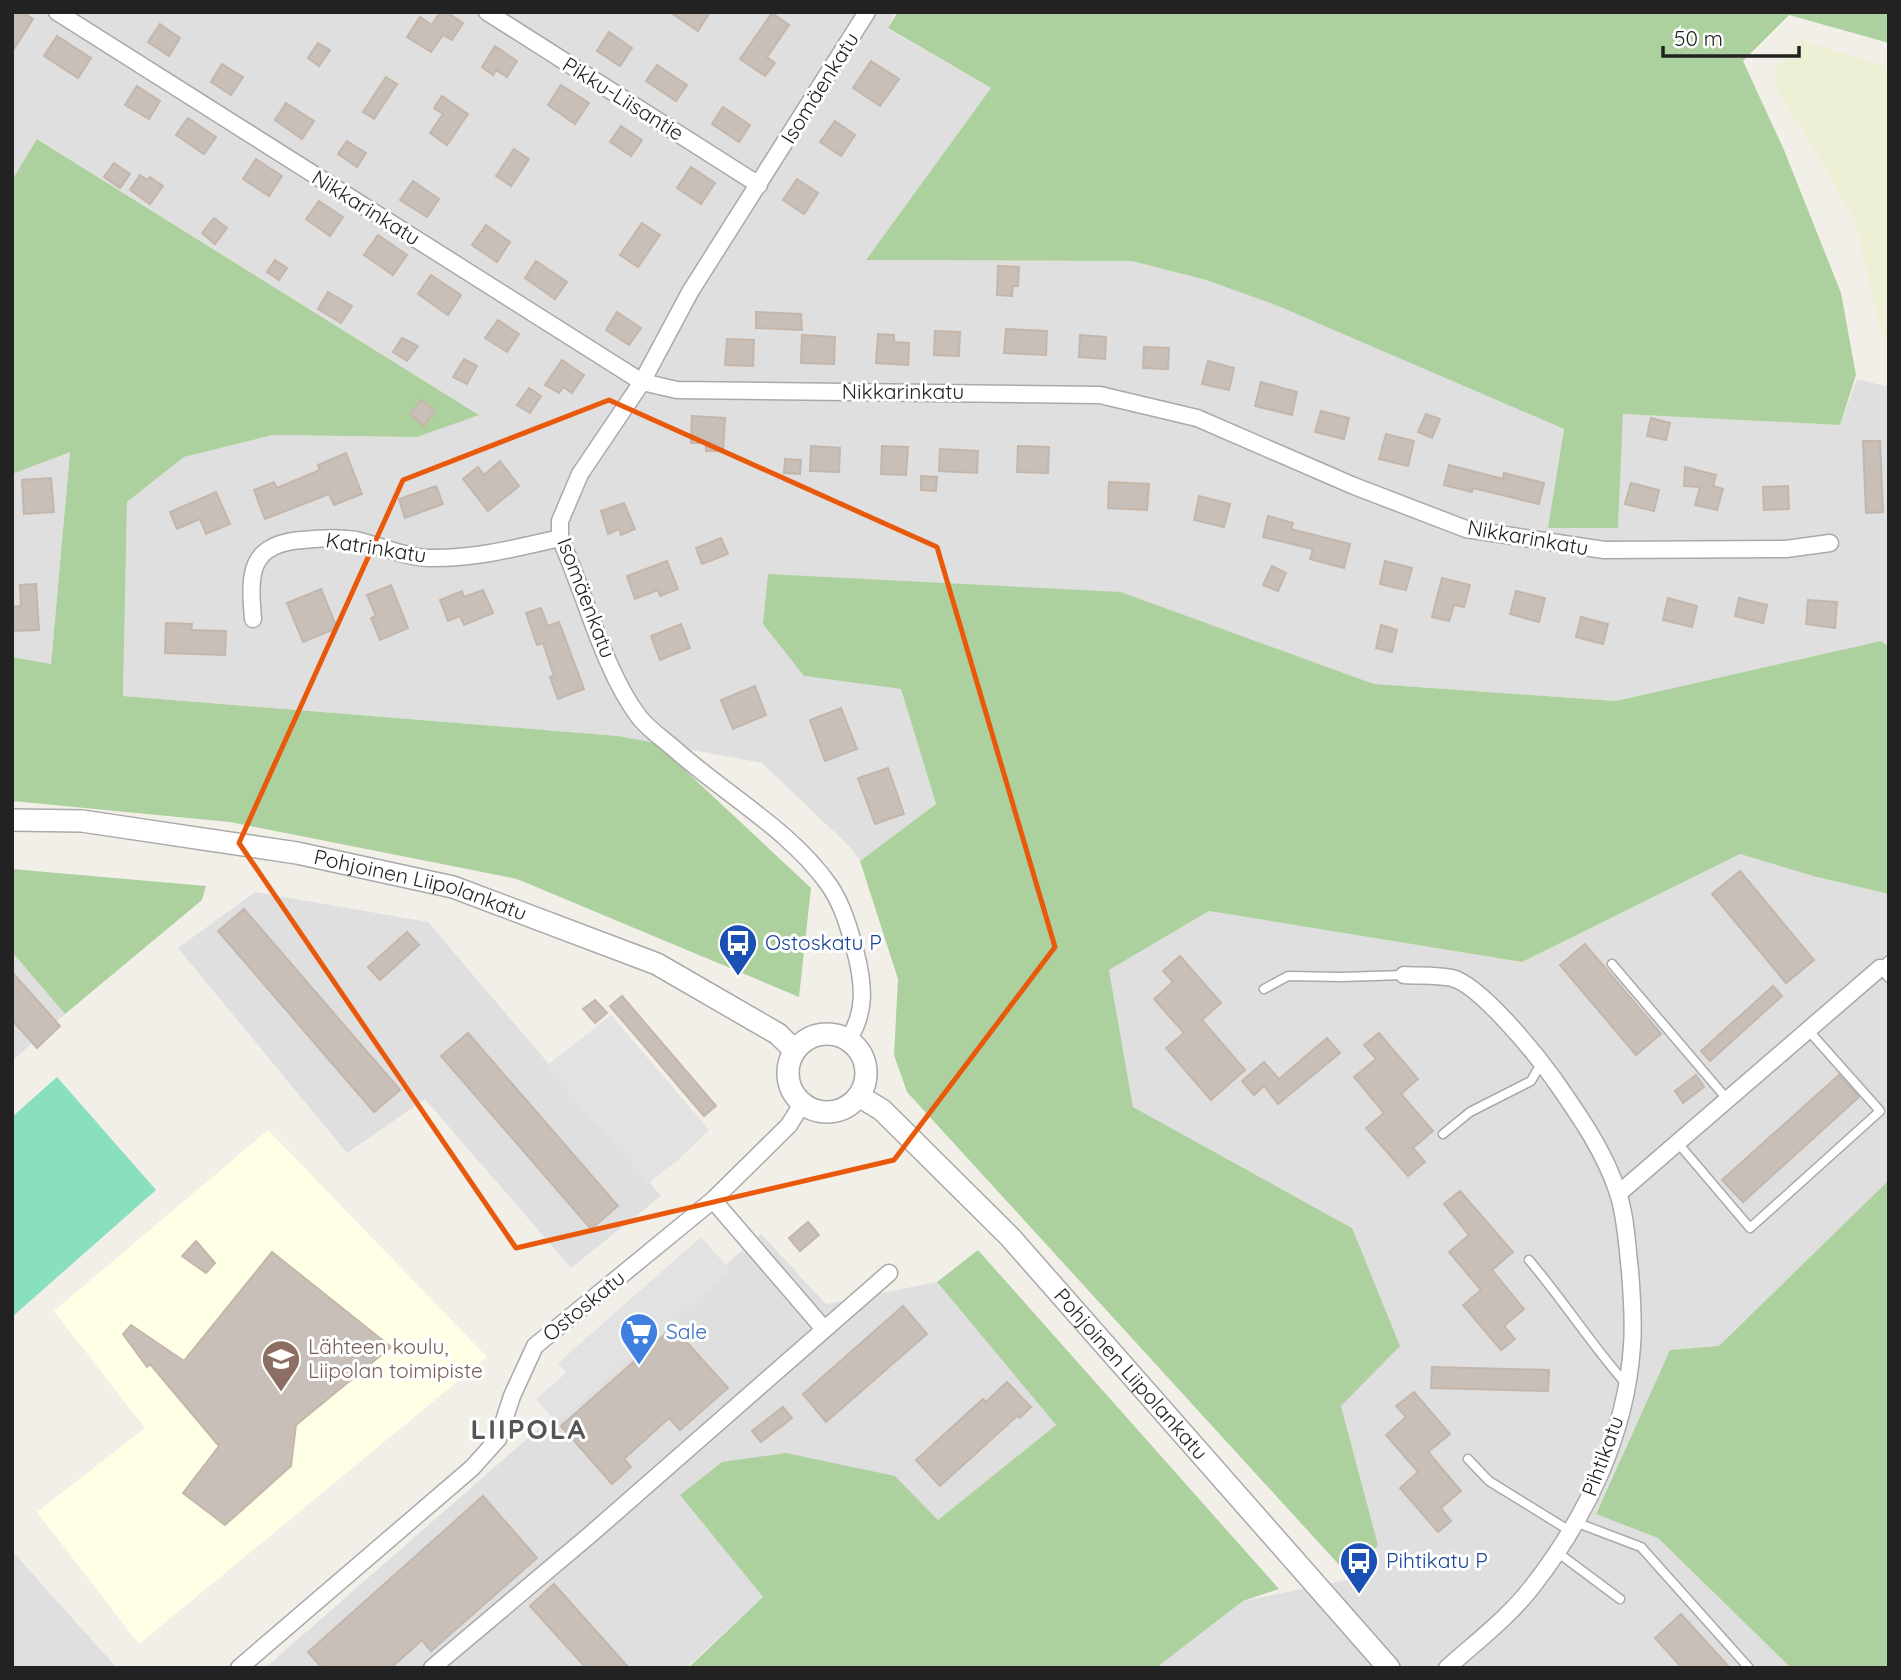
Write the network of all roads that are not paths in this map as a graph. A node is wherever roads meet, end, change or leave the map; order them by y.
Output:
1 (57, 12) edge
2 (487, 12) edge
3 (867, 12) edge
4 (759, 185) junction
5 (642, 382) junction
6 (560, 538) junction
7 (1830, 543) dead end
8 (253, 619) dead end
9 (12, 820) edge
10 (1612, 964) dead end
11 (1886, 968) edge
12 (1404, 975) joint
13 (1264, 989) dead end
14 (1807, 1030) junction
15 (848, 1040) junction
16 (794, 1050) junction
17 (1542, 1062) junction
18 (859, 1096) junction
19 (1727, 1099) junction
20 (802, 1104) junction
21 (1443, 1134) dead end
22 (1677, 1142) junction
23 (1619, 1194) junction
24 (713, 1200) junction
25 (1529, 1260) dead end
26 (889, 1273) dead end
27 (824, 1329) junction
28 (1626, 1384) junction
29 (1468, 1459) dead end
30 (1573, 1526) junction
31 (1557, 1552) junction
32 (1619, 1599) dead end
33 (239, 1668) edge
34 (432, 1668) edge
35 (1389, 1668) edge
36 (1447, 1668) edge
37 (1749, 1668) edge

1 - 5 street, Nikkarinkatu
2 - 4 street, Pikku-Liisantie
3 - 4 street, Isomäenkatu
4 - 5 street, Isomäenkatu
5 - 6 street, Isomäenkatu
5 - 7 street, Nikkarinkatu
6 - 8 street, Katrinkatu
6 - 15 street, Isomäenkatu
9 - 16 street, Pohjoinen Liipolankatu
10 - 19 lane
11 - 14 street
12 - 13 lane
12 - 17 street, Pihtikatu
14 - 19 street
14 - 22 lane
15 - 16 street
15 - 18 street
16 - 20 street
17 - 21 lane
17 - 23 street, Pihtikatu
18 - 20 street
18 - 35 street, Pohjoinen Liipolankatu
19 - 22 street
20 - 24 street, Ostoskatu
22 - 23 street
23 - 28 street, Pihtikatu
24 - 27 street
24 - 33 street, Ostoskatu
25 - 28 lane
26 - 27 street
27 - 34 street
28 - 30 street, Pihtikatu
29 - 30 lane
30 - 31 street, Pihtikatu
30 - 37 lane
31 - 32 lane
31 - 36 street, Pihtikatu

